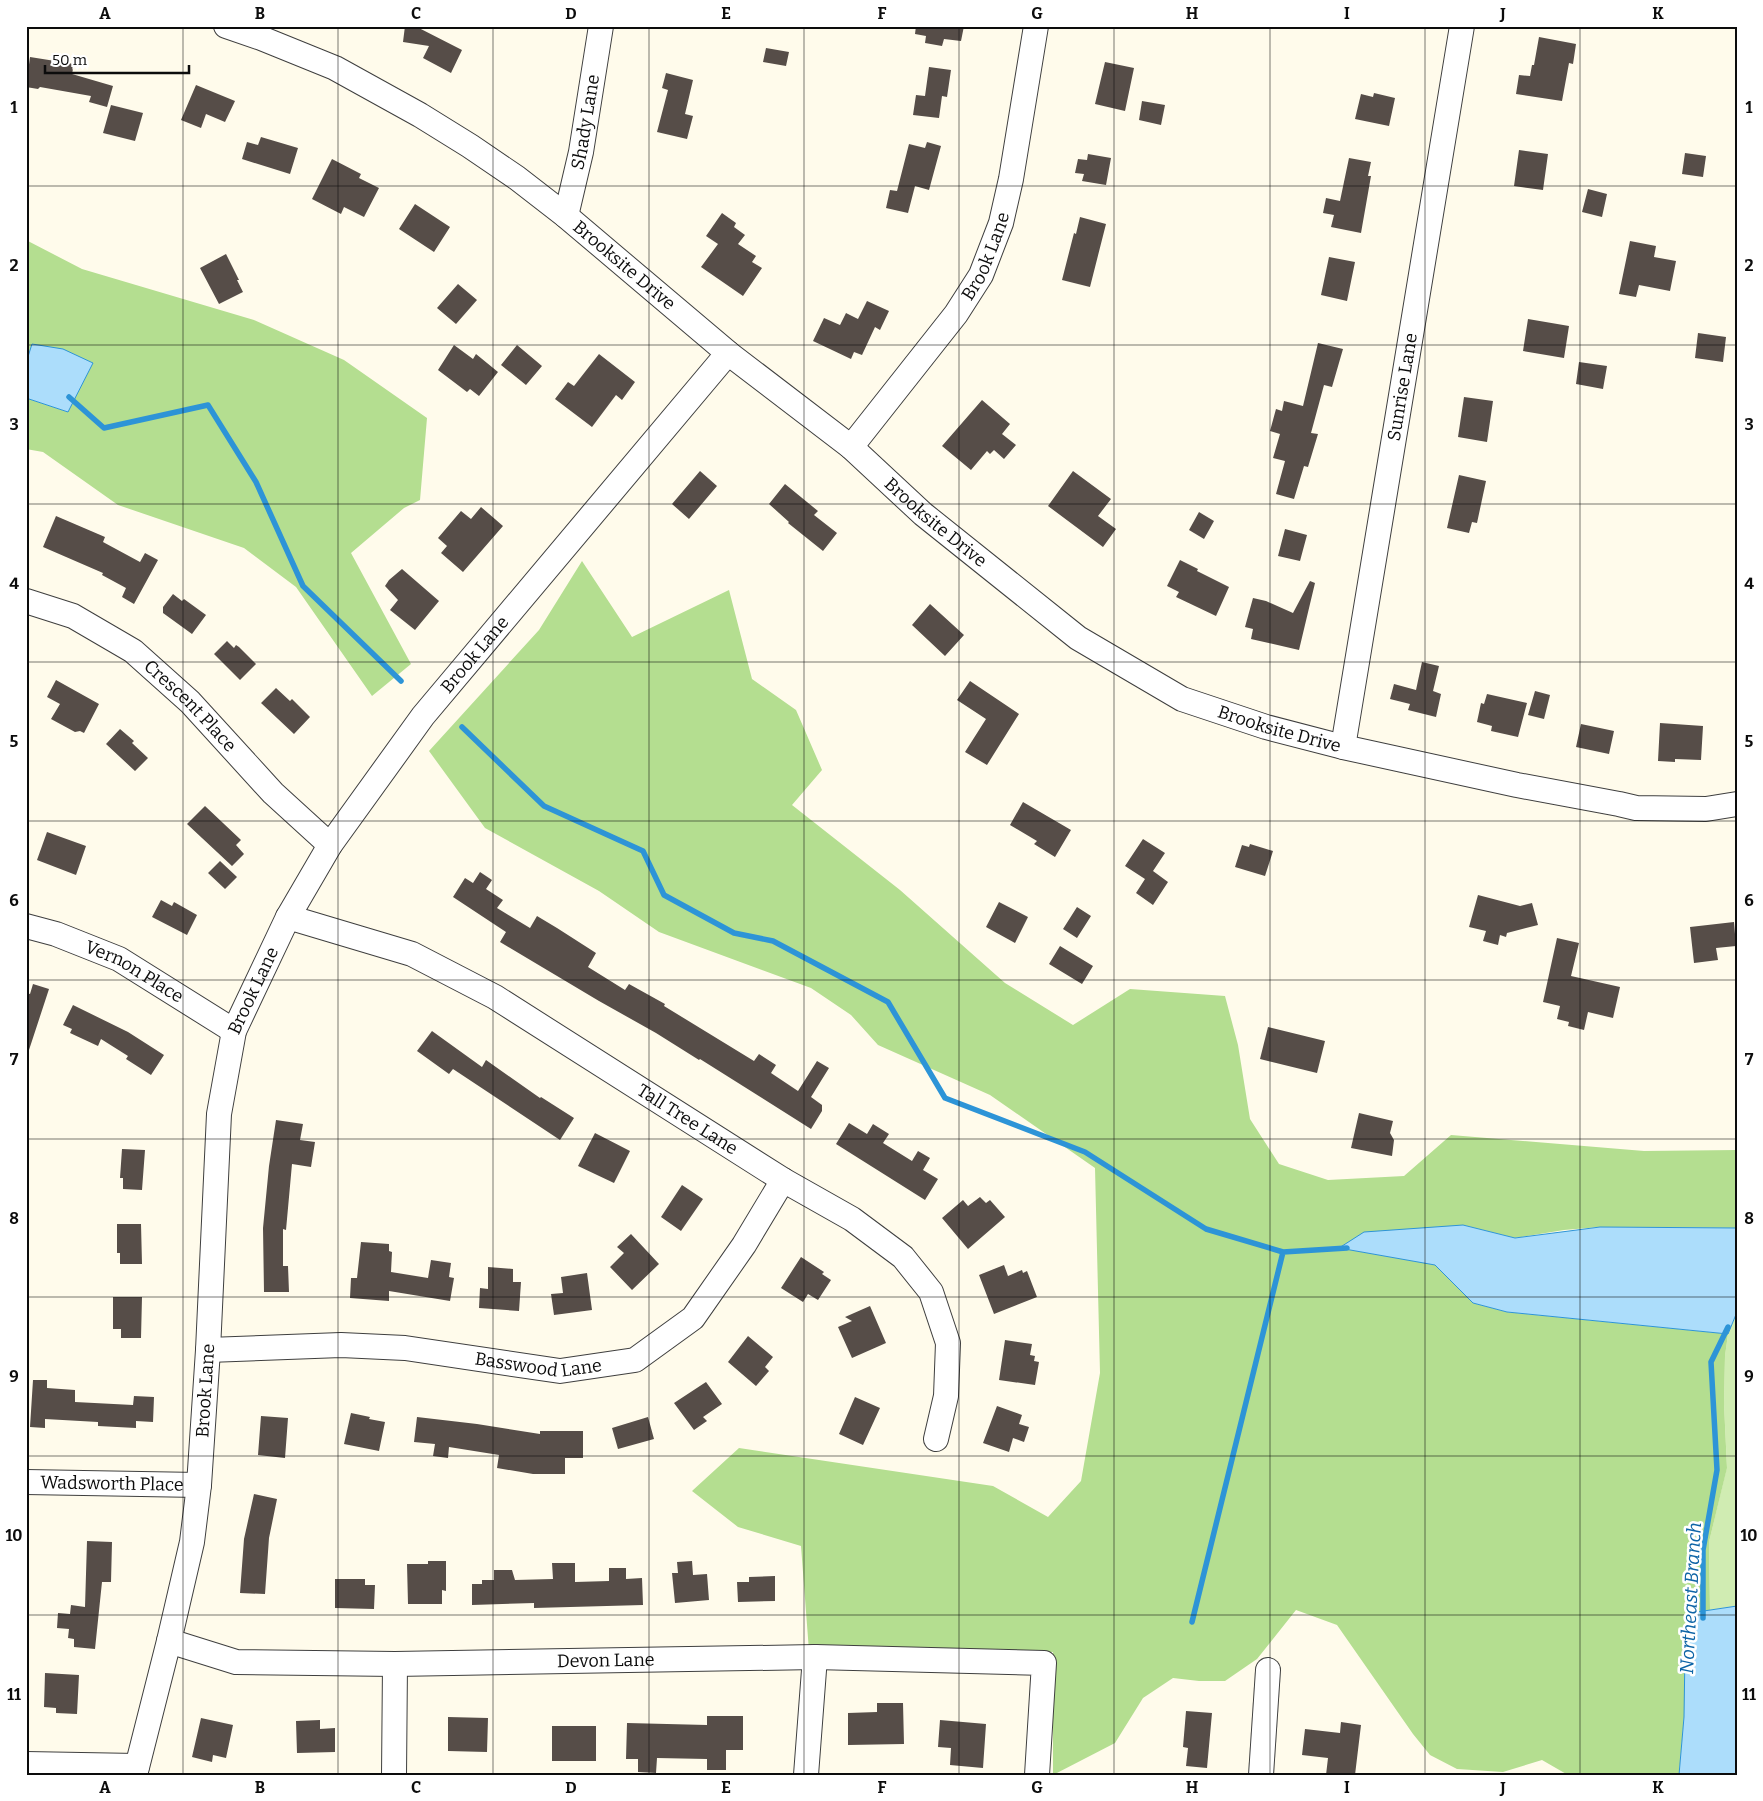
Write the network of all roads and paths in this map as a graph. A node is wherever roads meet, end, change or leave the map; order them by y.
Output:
1 (226, 26) edge
2 (601, 26) edge
3 (1036, 26) edge
4 (1462, 26) edge
5 (566, 216) junction
6 (728, 353) junction
7 (850, 447) junction
8 (26, 601) edge
9 (1343, 747) junction
10 (1737, 804) edge
11 (330, 845) junction
12 (288, 917) junction
13 (26, 926) edge
14 (234, 1031) junction
15 (782, 1180) junction
16 (208, 1350) junction
17 (936, 1439) dead end
18 (26, 1482) edge
19 (199, 1485) junction
20 (169, 1641) junction
21 (815, 1657) junction
22 (395, 1664) junction
23 (1268, 1670) dead end
24 (26, 1764) edge
25 (136, 1770) edge
26 (394, 1775) edge
27 (806, 1775) edge
28 (1037, 1775) edge
29 (1261, 1775) edge

1 - 5 street, Brooksite Drive
2 - 5 street, Shady Lane
3 - 7 street, Brook Lane
4 - 9 street, Sunrise Lane
5 - 6 street, Brooksite Drive
6 - 7 street, Brooksite Drive
6 - 11 street, Brook Lane
7 - 9 street, Brooksite Drive
8 - 11 street, Crescent Place
9 - 10 street, Brooksite Drive
11 - 12 street, Brook Lane
12 - 14 street, Brook Lane
12 - 15 street, Tall Tree Lane
13 - 14 street, Vernon Place
14 - 16 street, Brook Lane
15 - 16 street, Basswood Lane
15 - 17 street, Tall Tree Lane
16 - 19 street, Brook Lane
18 - 19 street, Wadsworth Place
19 - 20 street, Brook Lane
20 - 22 street, Devon Lane
20 - 25 street, Brook Lane
21 - 22 street, Devon Lane
21 - 27 street
21 - 28 street, Devon Lane
22 - 26 street
23 - 29 street
24 - 25 street

